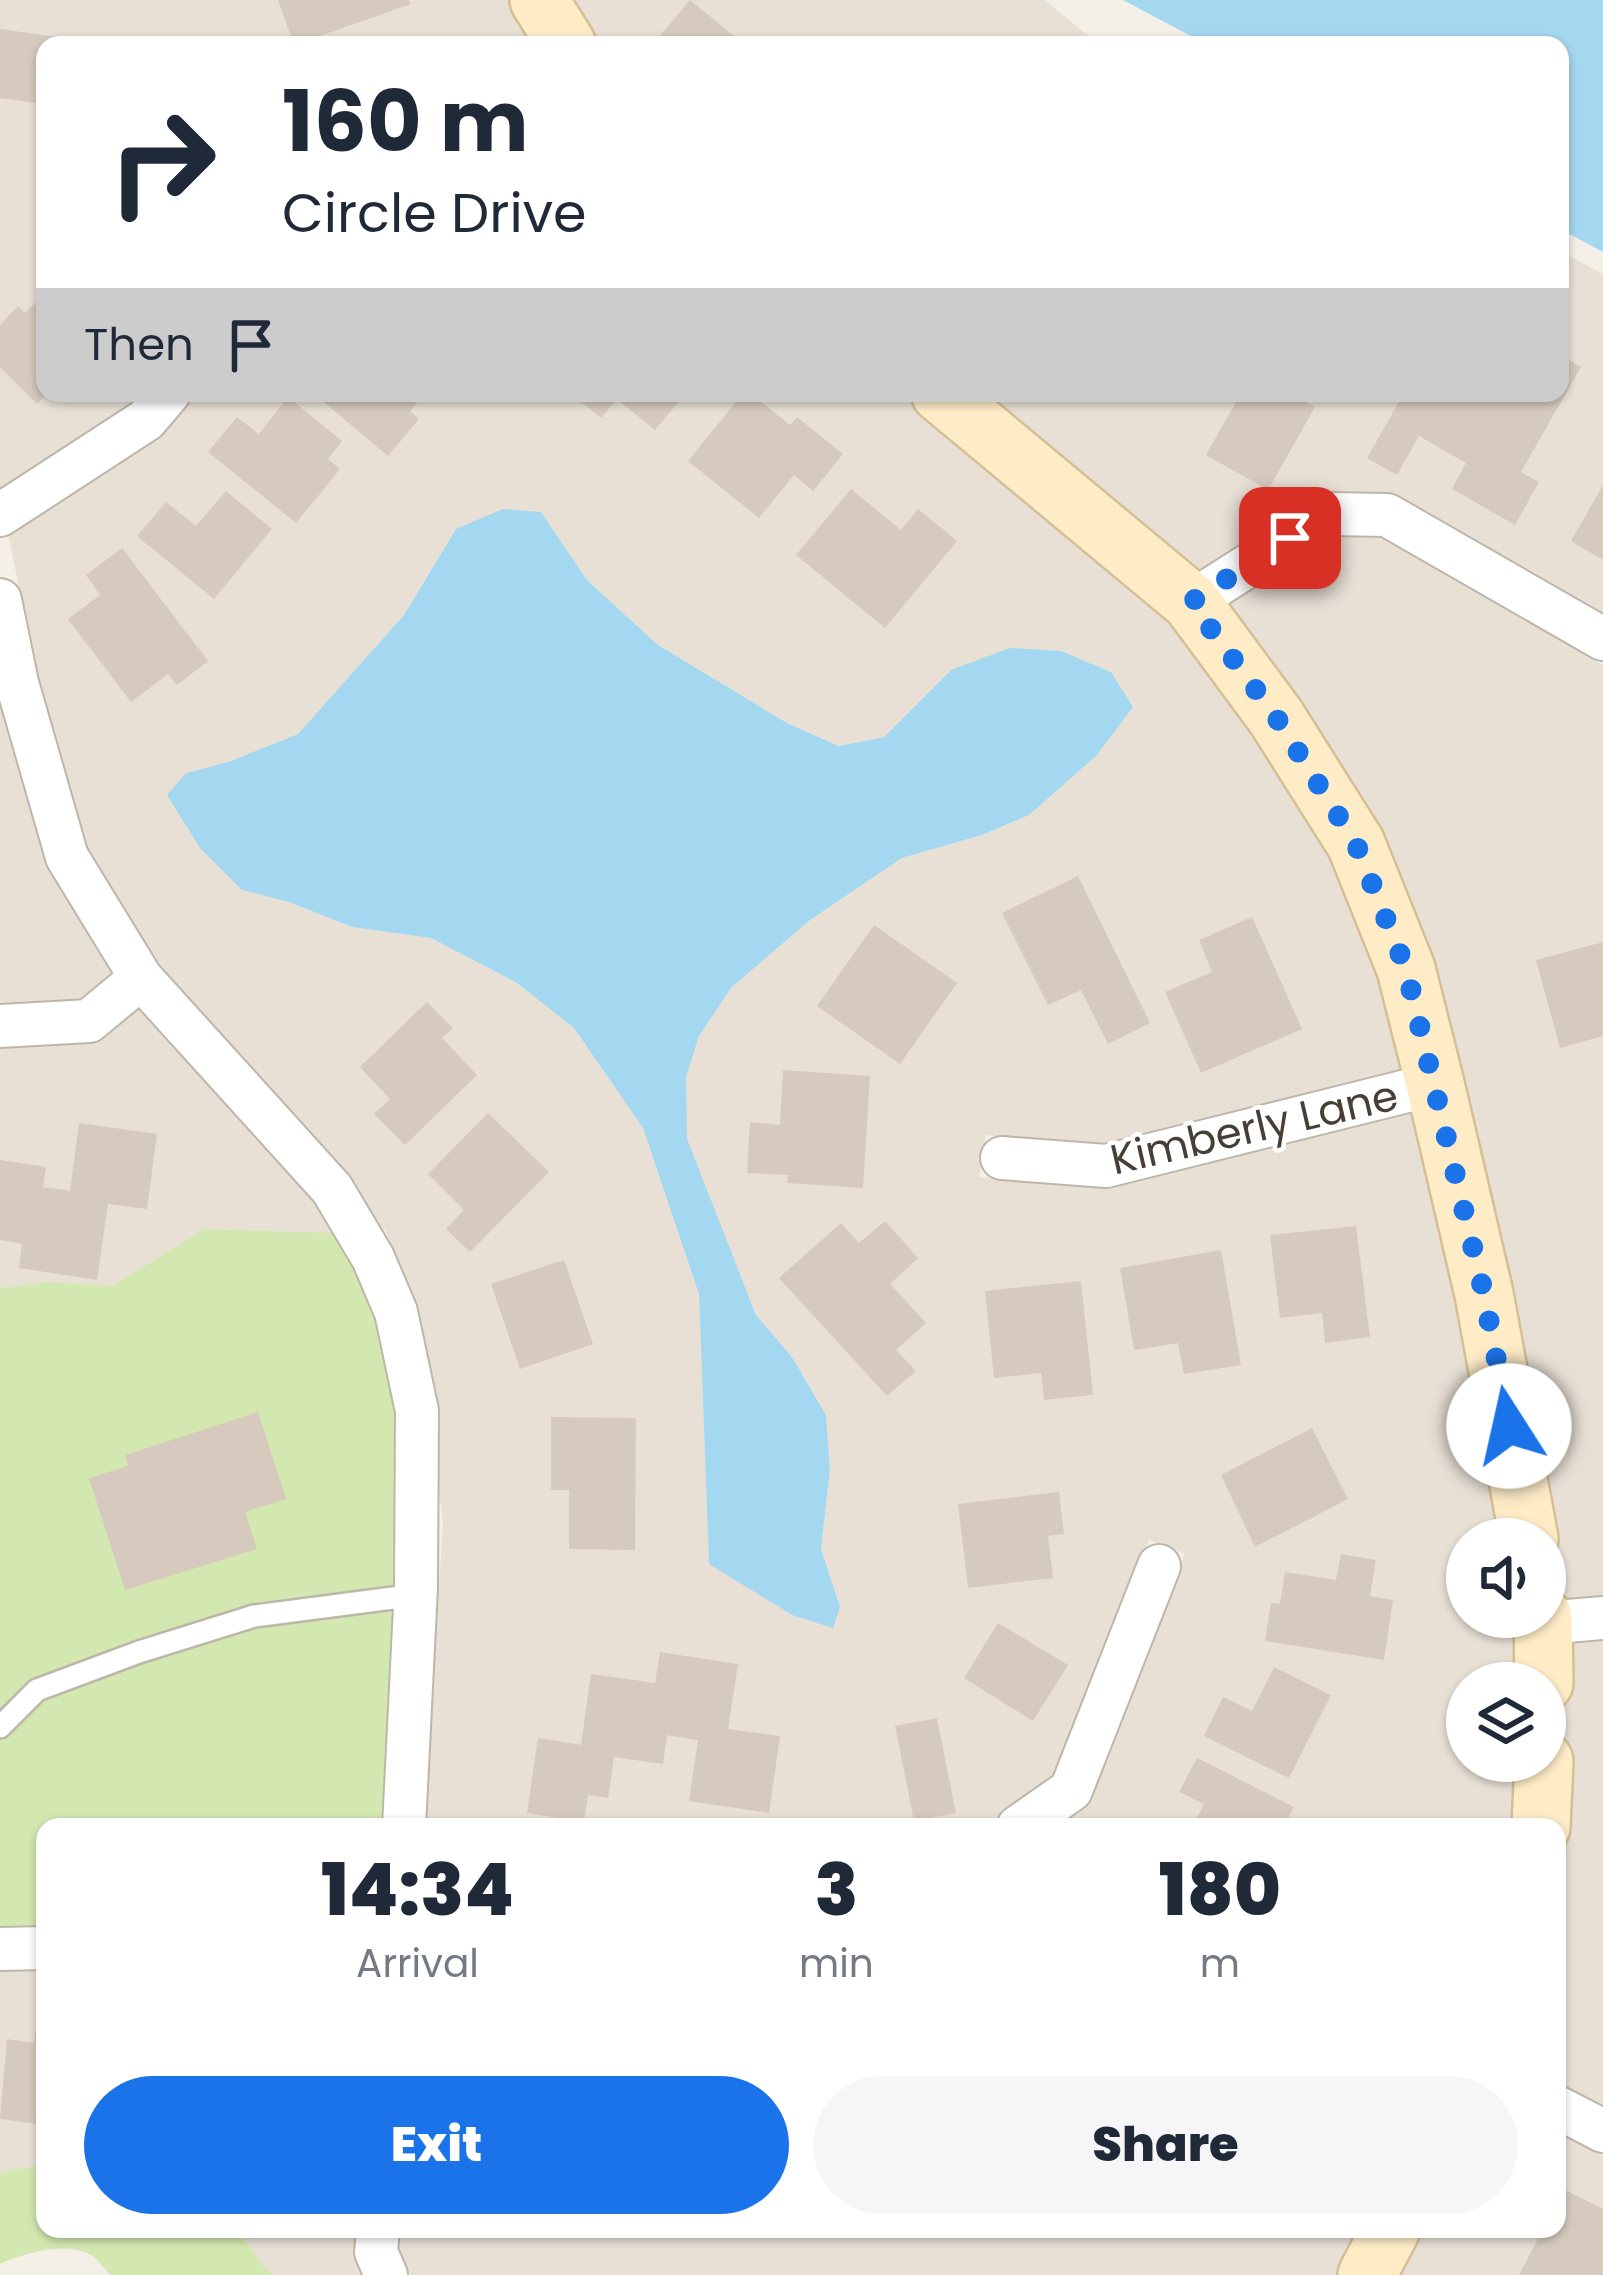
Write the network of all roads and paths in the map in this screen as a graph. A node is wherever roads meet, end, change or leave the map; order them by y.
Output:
1 (538, 0) edge
2 (561, 36) edge
3 (161, 402) edge
4 (951, 402) edge
5 (0, 515) edge
6 (0, 600) edge
7 (1191, 602) junction
8 (1603, 639) edge
9 (141, 978) junction
10 (0, 1026) edge
11 (1435, 1084) junction
12 (1002, 1158) dead end
13 (1525, 1518) edge
14 (1159, 1566) dead end
15 (416, 1595) junction
16 (1603, 1618) edge
17 (1566, 1619) edge
18 (0, 1727) edge
19 (1543, 1782) edge
20 (404, 1818) edge
21 (1031, 1818) edge
22 (1541, 1818) edge
23 (36, 1948) edge
24 (0, 1949) edge
25 (1566, 2112) edge
26 (1603, 2131) edge
27 (377, 2238) edge
28 (1386, 2238) edge
29 (386, 2275) edge
30 (1367, 2275) edge

1 - 2 street
3 - 5 street
4 - 7 street
6 - 9 street
7 - 8 street
7 - 11 street
9 - 10 street
9 - 15 street
11 - 12 street, Kimberly Lane
11 - 13 street
14 - 21 street
15 - 18 lane
15 - 20 street
16 - 17 street
19 - 22 street
23 - 24 street
25 - 26 street
27 - 29 street
28 - 30 street

